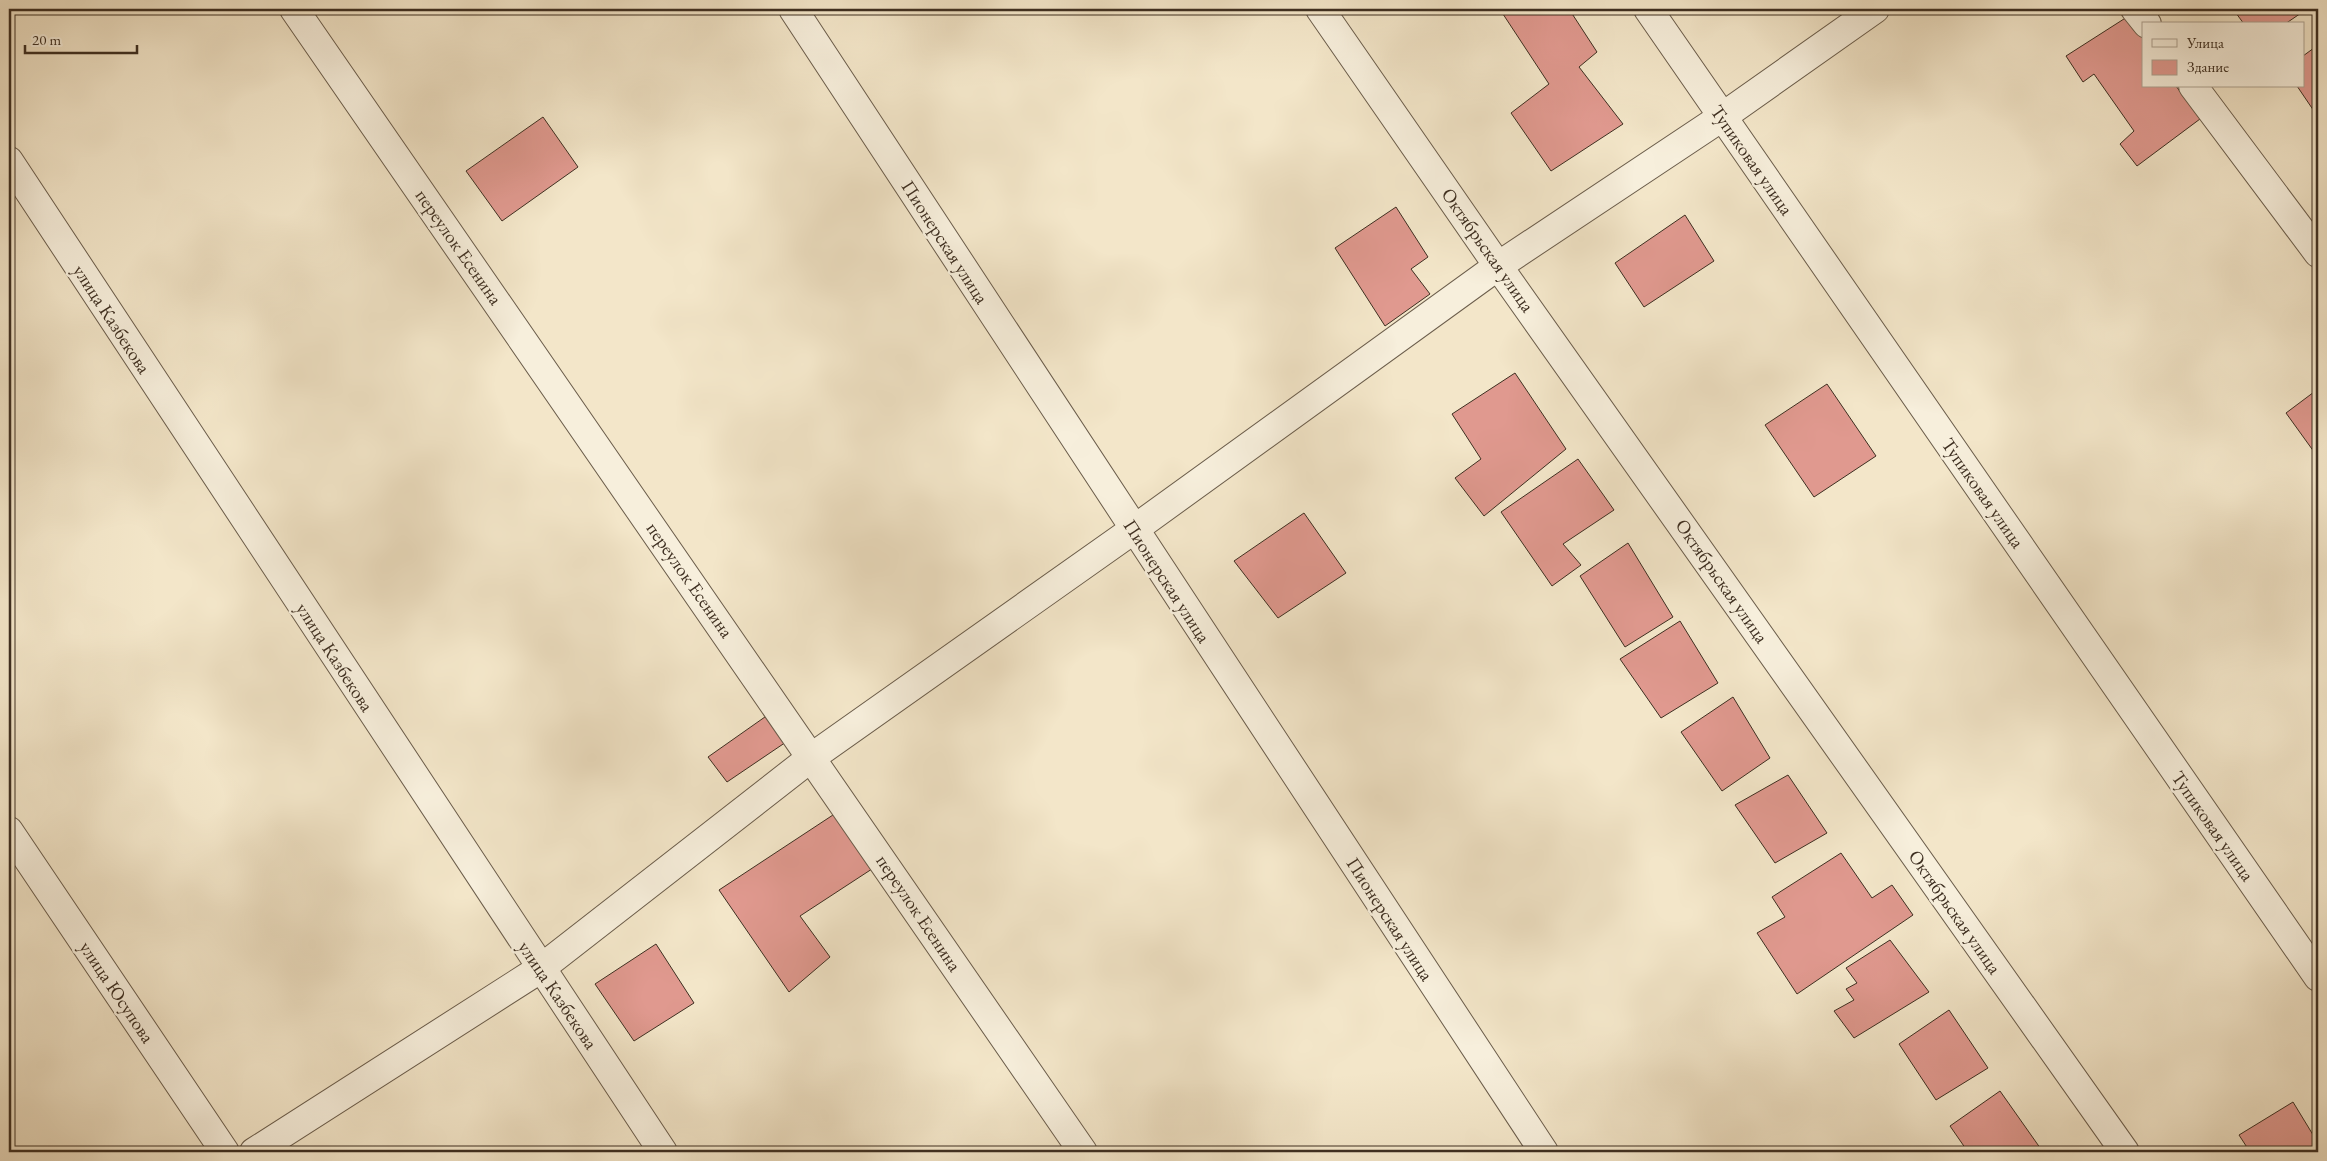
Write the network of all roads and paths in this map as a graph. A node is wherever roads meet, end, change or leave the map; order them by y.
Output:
1 (294, 9) edge
2 (793, 9) edge
3 (1320, 9) edge
4 (1648, 9) edge
5 (1875, 9) edge
6 (2136, 9) edge
7 (2146, 22) edge
8 (2194, 88) edge
9 (1722, 117) junction
10 (9, 161) edge
11 (2318, 253) edge
12 (1498, 266) junction
13 (1133, 530) junction
14 (812, 757) junction
15 (9, 832) edge
16 (540, 969) junction
17 (2318, 977) edge
18 (225, 1152) edge
19 (254, 1152) edge
20 (663, 1152) edge
21 (1083, 1152) edge
22 (1544, 1152) edge
23 (2125, 1152) edge

1 - 14 street, переулок Есенина
2 - 13 street, Пионерская улица
3 - 12 street, Октябрьская улица
4 - 9 street, Тупиковая улица
5 - 9 street
6 - 7 street
8 - 11 street
9 - 12 street
9 - 17 street, Тупиковая улица
10 - 16 street, улица Казбекова
12 - 13 street
12 - 23 street, Октябрьская улица
13 - 14 street
13 - 22 street, Пионерская улица
14 - 16 street
14 - 21 street, переулок Есенина
15 - 18 street, улица Юсупова
16 - 19 street
16 - 20 street, улица Казбекова

